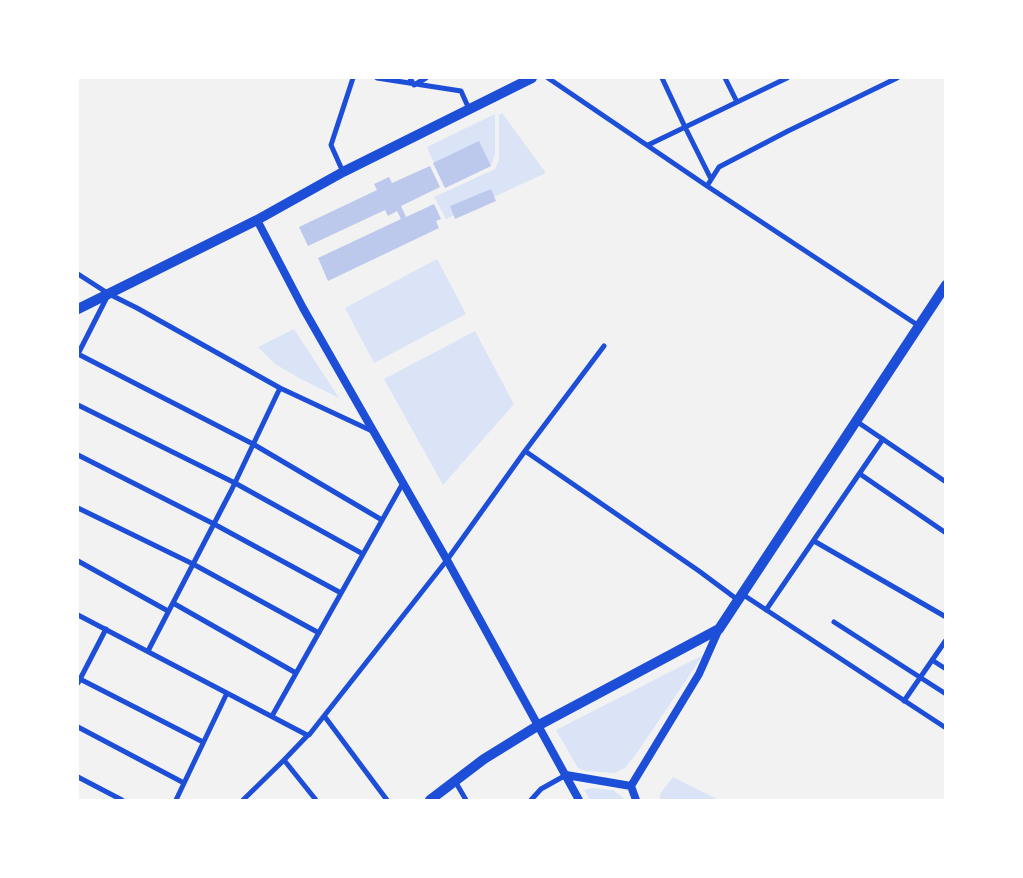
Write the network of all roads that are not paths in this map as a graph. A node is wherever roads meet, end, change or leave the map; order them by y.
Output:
1 (353, 78) edge
2 (377, 78) edge
3 (410, 78) edge
4 (426, 78) edge
5 (532, 78) edge
6 (548, 78) edge
7 (662, 78) edge
8 (725, 78) edge
9 (785, 78) edge
10 (897, 78) edge
11 (414, 85) junction
12 (736, 102) junction
13 (469, 109) junction
14 (685, 127) junction
15 (648, 145) junction
16 (343, 172) junction
17 (711, 179) junction
18 (707, 186) junction
19 (257, 220) junction
20 (78, 274) edge
21 (946, 286) edge
22 (109, 294) junction
23 (78, 309) edge
24 (919, 326) junction
25 (604, 346) dead end
26 (78, 354) edge
27 (280, 388) junction
28 (78, 405) edge
29 (856, 421) junction
30 (372, 431) junction
31 (883, 439) junction
32 (253, 444) junction
33 (525, 451) junction
34 (78, 455) edge
35 (860, 474) junction
36 (946, 482) edge
37 (235, 483) junction
38 (403, 483) junction
39 (78, 508) edge
40 (382, 520) junction
41 (214, 524) junction
42 (946, 533) edge
43 (814, 541) junction
44 (363, 554) junction
45 (447, 560) junction
46 (78, 561) edge
47 (193, 564) junction
48 (341, 593) junction
49 (740, 597) junction
50 (173, 603) junction
51 (766, 610) junction
52 (168, 611) junction
53 (78, 615) edge
54 (946, 617) edge
55 (834, 622) dead end
56 (719, 628) junction
57 (106, 629) junction
58 (319, 632) junction
59 (946, 640) edge
60 (148, 651) junction
61 (932, 660) junction
62 (946, 670) edge
63 (296, 673) junction
64 (921, 677) junction
65 (78, 680) edge
66 (227, 692) junction
67 (946, 694) edge
68 (904, 701) junction
69 (272, 716) junction
70 (324, 717) junction
71 (539, 725) junction
72 (78, 727) edge
73 (946, 728) edge
74 (309, 735) junction
75 (203, 742) junction
76 (284, 760) junction
77 (566, 775) junction
78 (78, 778) edge
79 (455, 781) junction
80 (184, 783) junction
81 (631, 786) junction
82 (122, 800) edge
83 (176, 800) edge
84 (244, 800) edge
85 (316, 800) edge
86 (388, 800) edge
87 (430, 800) edge
88 (466, 800) edge
89 (531, 800) edge
90 (579, 800) edge
91 (636, 800) edge

1 - 16 street
2 - 11 street
3 - 11 street
4 - 11 street
5 - 13 main road
6 - 15 street
7 - 14 street
8 - 12 street
9 - 12 street
10 - 17 street
11 - 13 street
12 - 14 street
13 - 16 main road
14 - 15 street
14 - 17 street
15 - 18 street
16 - 19 main road
17 - 18 street
18 - 24 street
19 - 22 main road
19 - 30 street
20 - 22 street
21 - 24 main road
22 - 23 main road
22 - 26 street
22 - 27 street
24 - 29 main road
25 - 33 street
26 - 32 street
27 - 30 street
27 - 32 street
28 - 37 street
29 - 31 street
29 - 49 main road
30 - 38 street
31 - 35 street
31 - 36 street
32 - 37 street
32 - 40 street
33 - 45 street
33 - 49 street
34 - 41 street
35 - 42 street
35 - 43 street
37 - 41 street
37 - 44 street
38 - 40 street
38 - 45 street
39 - 47 street
40 - 44 street
41 - 47 street
41 - 48 street
43 - 51 street
43 - 54 street
44 - 48 street
45 - 70 street
45 - 71 street
46 - 52 street
47 - 50 street
47 - 58 street
48 - 58 street
49 - 51 street
49 - 56 main road
50 - 52 street
50 - 63 street
51 - 68 street
52 - 60 street
53 - 57 street
55 - 64 street
56 - 71 main road
56 - 81 street
57 - 60 street
57 - 65 street
58 - 63 street
59 - 61 street
60 - 66 street
61 - 62 street
61 - 64 street
63 - 69 street
64 - 67 street
64 - 68 street
65 - 75 street
66 - 69 street
66 - 75 street
68 - 73 street
69 - 74 street
70 - 74 street
70 - 86 street
71 - 77 street
71 - 79 main road
72 - 80 street
74 - 76 street
75 - 80 street
76 - 84 street
76 - 85 street
77 - 81 street
77 - 89 street
77 - 90 street
78 - 82 street
79 - 87 main road
79 - 88 street
80 - 83 street
81 - 91 street

